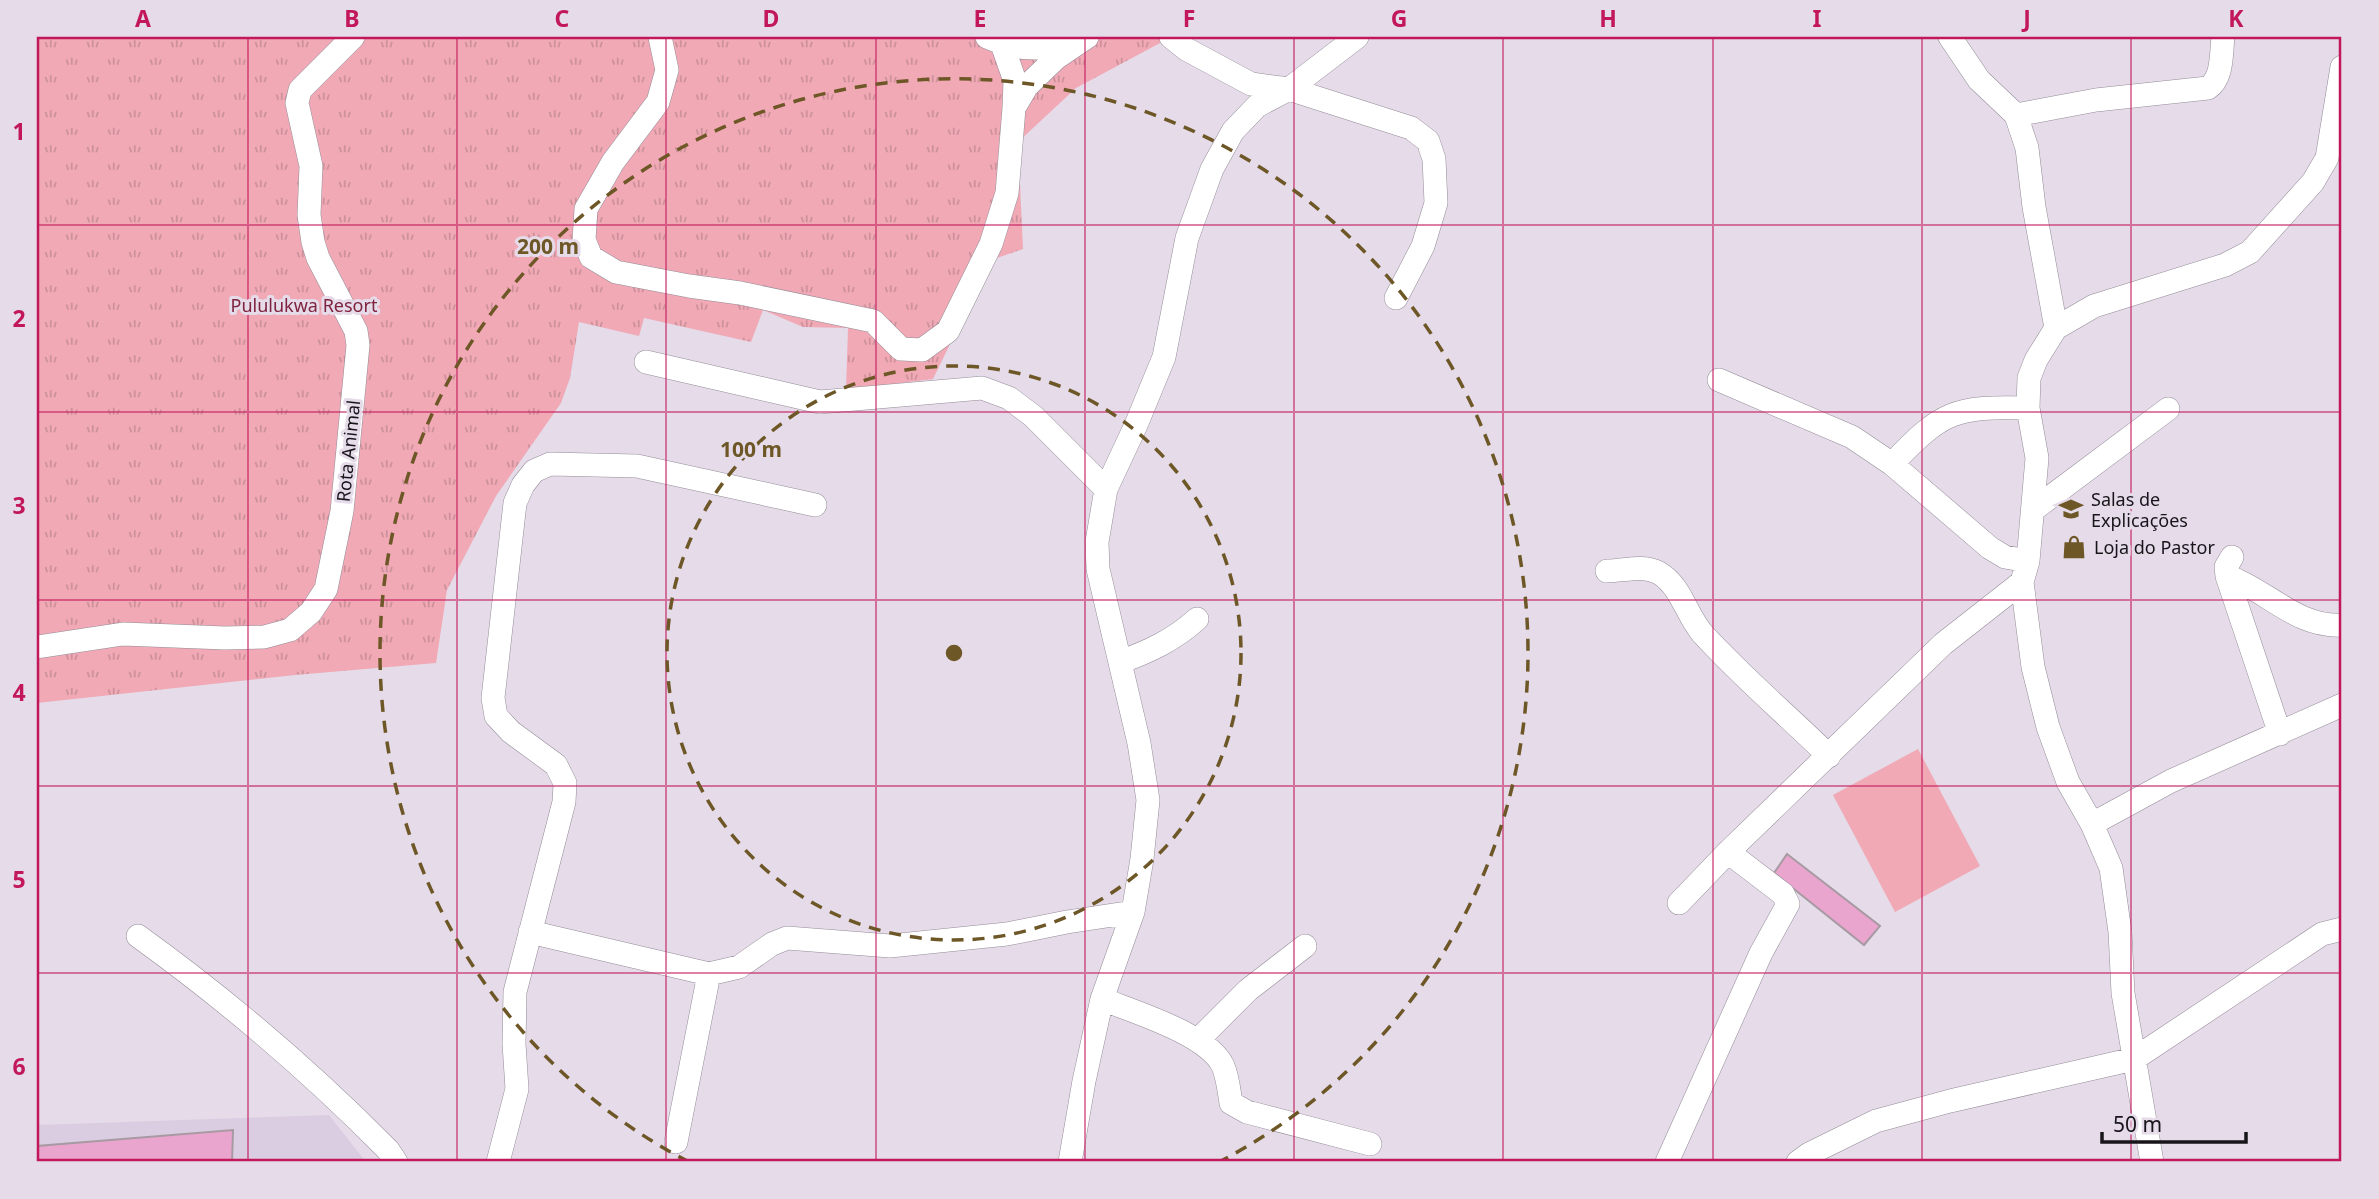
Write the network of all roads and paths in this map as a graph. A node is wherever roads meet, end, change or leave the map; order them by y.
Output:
1 (354, 37) edge
2 (660, 37) edge
3 (1080, 37) edge
4 (1087, 37) edge
5 (1170, 37) edge
6 (1357, 37) edge
7 (1950, 37) edge
8 (2223, 37) edge
9 (994, 40) edge
10 (2342, 67) edge
11 (1289, 89) junction
12 (1014, 108) junction
13 (2015, 115) junction
14 (1396, 298) dead end
15 (2056, 328) junction
16 (646, 362) dead end
17 (1719, 380) dead end
18 (2028, 408) junction
19 (2168, 409) dead end
20 (1892, 464) junction
21 (1106, 489) junction
22 (815, 505) dead end
23 (2033, 510) junction
24 (1607, 571) dead end
25 (2025, 572) junction
26 (1197, 619) dead end
27 (2342, 625) edge
28 (37, 647) edge
29 (1120, 662) junction
30 (2342, 705) edge
31 (2280, 734) junction
32 (1829, 756) junction
33 (2092, 824) junction
34 (1728, 852) junction
35 (1679, 903) dead end
36 (1133, 912) junction
37 (2342, 929) edge
38 (530, 932) junction
39 (138, 936) dead end
40 (1305, 946) dead end
41 (709, 974) junction
42 (1102, 999) junction
43 (1198, 1040) junction
44 (2134, 1059) junction
45 (676, 1142) dead end
46 (1370, 1144) dead end
47 (1833, 1153) edge
48 (396, 1162) edge
49 (498, 1162) edge
50 (1070, 1162) edge
51 (1667, 1162) edge
52 (1798, 1162) edge
53 (2152, 1162) edge

1 - 28 street, Rota Animal
2 - 12 street
3 - 9 street
4 - 12 street
5 - 11 street
6 - 11 street
7 - 13 street
8 - 13 street
9 - 12 street
10 - 15 street
11 - 14 street
11 - 21 street
13 - 15 street
15 - 18 street
16 - 21 street
17 - 20 street
18 - 20 street
18 - 23 street
19 - 23 street
20 - 25 street
21 - 29 street
22 - 38 street
23 - 25 street
24 - 32 street
25 - 32 street
25 - 33 street
26 - 29 street
27 - 31 street
29 - 36 street
30 - 31 street
31 - 33 street
32 - 34 street
33 - 44 street
34 - 35 street
34 - 51 street
36 - 41 street
36 - 42 street
37 - 44 street
38 - 41 street
38 - 49 street
39 - 48 street
40 - 43 street
41 - 45 street
42 - 43 street
42 - 50 street
43 - 46 street
44 - 47 street
44 - 53 street
47 - 52 street

